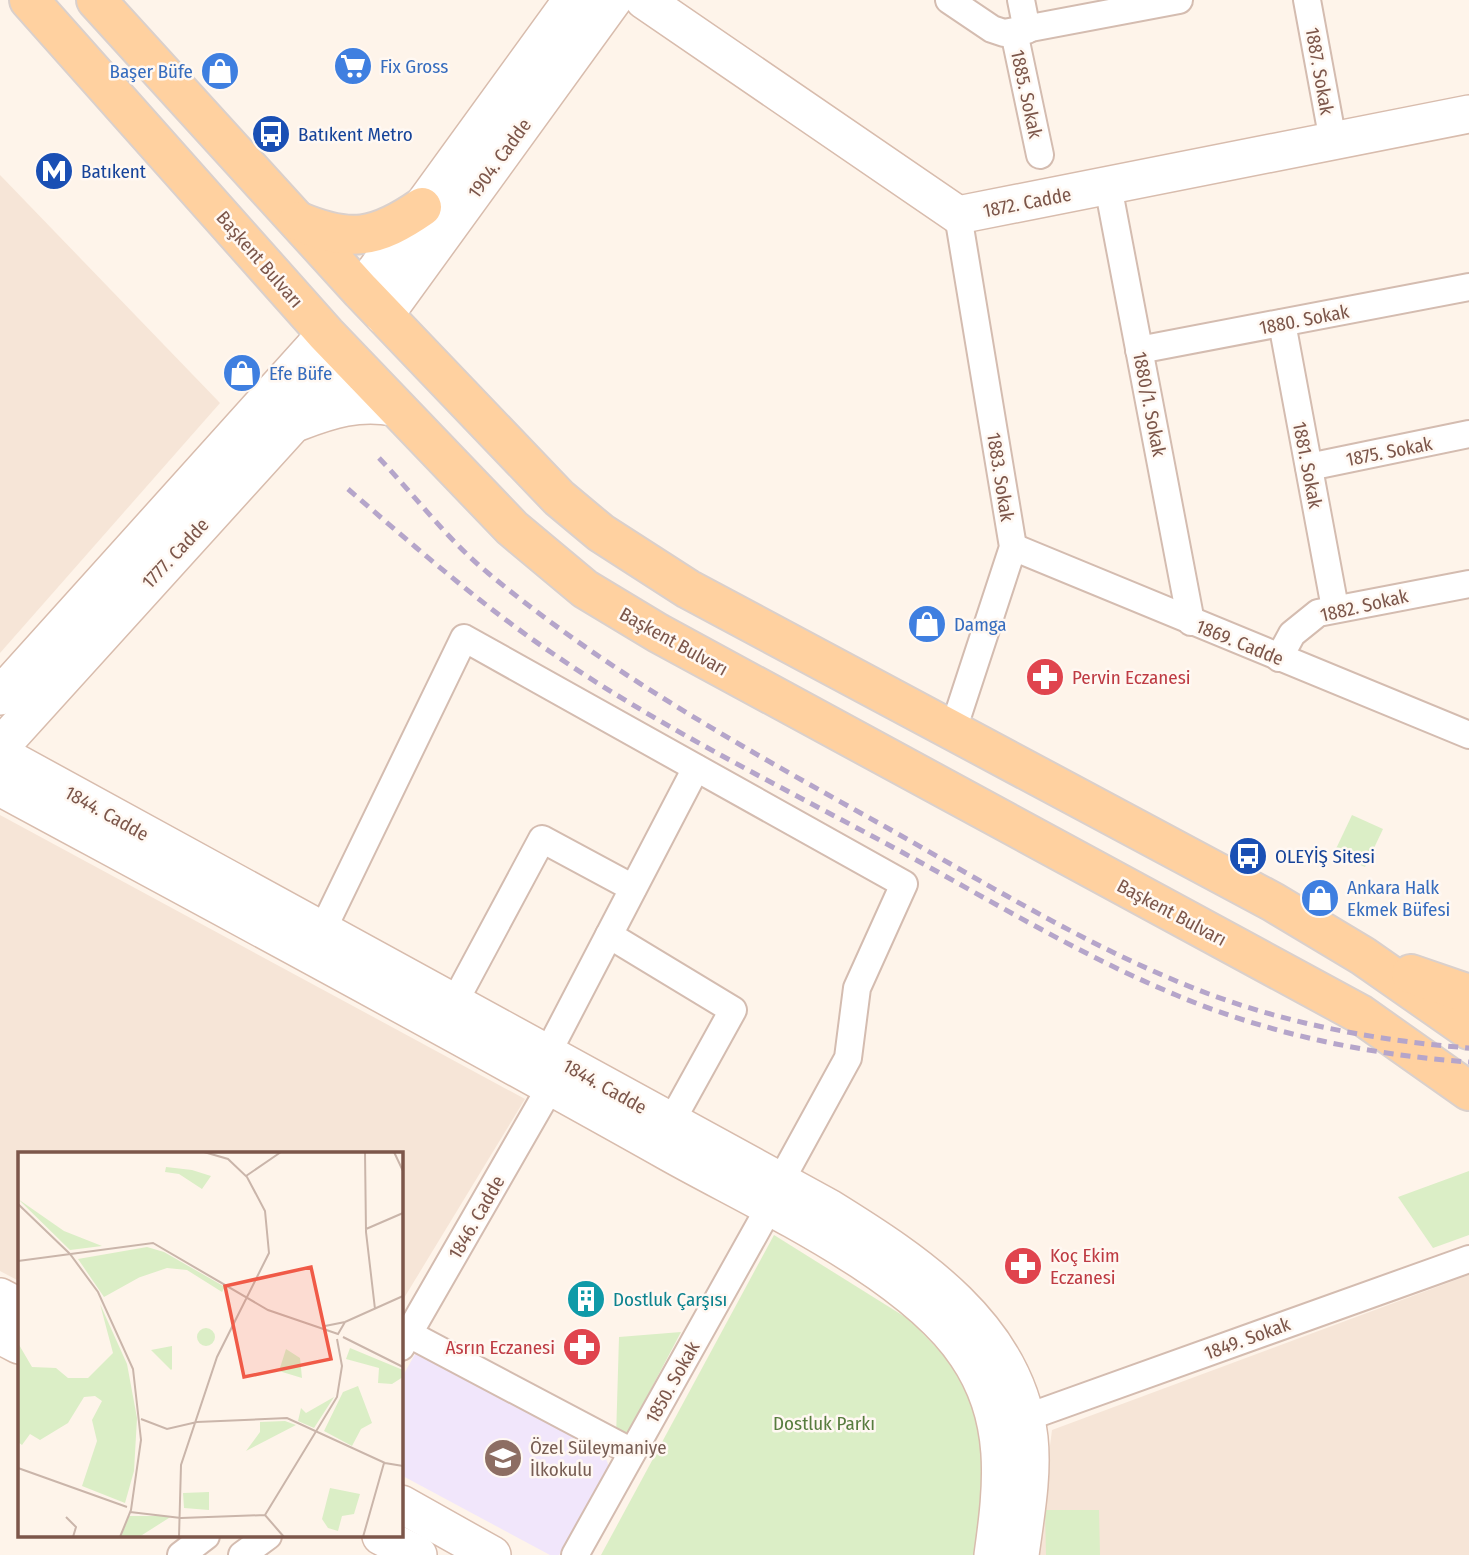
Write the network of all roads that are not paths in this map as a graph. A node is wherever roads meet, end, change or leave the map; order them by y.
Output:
1 (29, 0) edge
2 (96, 0) edge
3 (572, 0) edge
4 (613, 0) edge
5 (644, 0) edge
6 (949, 0) edge
7 (1021, 0) edge
8 (1307, 0) edge
9 (1167, 1) edge
10 (1020, 31) junction
11 (1469, 114) edge
12 (1333, 141) junction
13 (1040, 155) dead end
14 (1108, 186) junction
15 (422, 207) junction
16 (958, 215) junction
17 (297, 221) junction
18 (1469, 287) edge
19 (373, 304) junction
20 (1282, 323) junction
21 (338, 347) junction
22 (1139, 350) junction
23 (394, 407) junction
24 (294, 424) junction
25 (1469, 435) edge
26 (1309, 467) junction
27 (1013, 547) junction
28 (1469, 584) edge
29 (1335, 608) junction
30 (1191, 622) junction
31 (1279, 658) junction
32 (0, 696) edge
33 (952, 733) junction
34 (1469, 735) edge
35 (0, 747) edge
36 (0, 754) edge
37 (696, 768) junction
38 (0, 787) edge
39 (633, 888) junction
40 (322, 931) junction
41 (608, 935) junction
42 (1363, 957) junction
43 (1469, 994) edge
44 (454, 1003) junction
45 (1469, 1030) edge
46 (554, 1068) junction
47 (1469, 1091) edge
48 (671, 1122) junction
49 (774, 1195) junction
50 (1469, 1259) edge
51 (0, 1297) edge
52 (18, 1306) edge
53 (0, 1335) edge
54 (405, 1341) edge
55 (18, 1344) edge
56 (1026, 1418) junction
57 (632, 1452) junction
58 (402, 1505) edge
59 (203, 1538) edge
60 (265, 1538) edge
61 (385, 1538) edge
62 (181, 1555) edge
63 (242, 1555) edge
64 (418, 1555) edge
65 (492, 1555) edge
66 (575, 1555) edge
67 (993, 1555) edge
68 (1020, 1555) edge

1 - 21 main road, Başkent Bulvarı
2 - 17 main road
3 - 15 street, 1904. Cadde
4 - 19 street, 1904. Cadde
5 - 16 street, 1872. Cadde
6 - 10 street
7 - 10 street, 1885. Sokak
8 - 12 street, 1887. Sokak
9 - 10 street
10 - 13 street, 1885. Sokak
11 - 12 street, 1872. Cadde
12 - 14 street, 1872. Cadde
14 - 16 street, 1872. Cadde
14 - 22 street, 1880/1. Sokak
15 - 17 main road
15 - 19 street, 1904. Cadde
16 - 27 street, 1883. Sokak
17 - 19 main road
18 - 20 street, 1880. Sokak
19 - 21 main road
19 - 33 main road
20 - 22 street, 1880. Sokak
20 - 26 street, 1881. Sokak
21 - 23 main road, Başkent Bulvarı
21 - 24 street, 1777. Cadde
21 - 32 street, 1777. Cadde
22 - 30 street, 1880/1. Sokak
23 - 24 street
23 - 47 main road, Başkent Bulvarı
24 - 35 street, 1777. Cadde
25 - 26 street, 1875. Sokak
26 - 29 street, 1881. Sokak
27 - 30 street, 1869. Cadde
27 - 33 street, 1883. Sokak
28 - 29 street, 1882. Sokak
29 - 31 street, 1882. Sokak
30 - 31 street, 1869. Cadde
31 - 34 street, 1869. Cadde
33 - 42 main road
36 - 40 street, 1844. Cadde
37 - 39 street, 1846. Cadde
37 - 40 street
37 - 49 street, 1850. Sokak
38 - 46 street, 1844. Cadde
39 - 41 street, 1846. Cadde
39 - 44 street
40 - 44 street, 1844. Cadde
41 - 46 street, 1846. Cadde
41 - 48 street
42 - 43 main road
42 - 45 main road
44 - 46 street, 1844. Cadde
46 - 48 street, 1844. Cadde
46 - 49 street, 1844. Cadde
46 - 54 street, 1846. Cadde
48 - 49 street, 1844. Cadde
49 - 56 street, 1844. Cadde
49 - 57 street, 1850. Sokak
49 - 67 street, 1844. Cadde
50 - 56 street, 1849. Sokak
51 - 52 street
53 - 55 street
54 - 57 street
56 - 68 street, 1844. Cadde
57 - 66 street, 1850. Sokak
58 - 65 street
59 - 62 street
60 - 63 street
61 - 64 street

